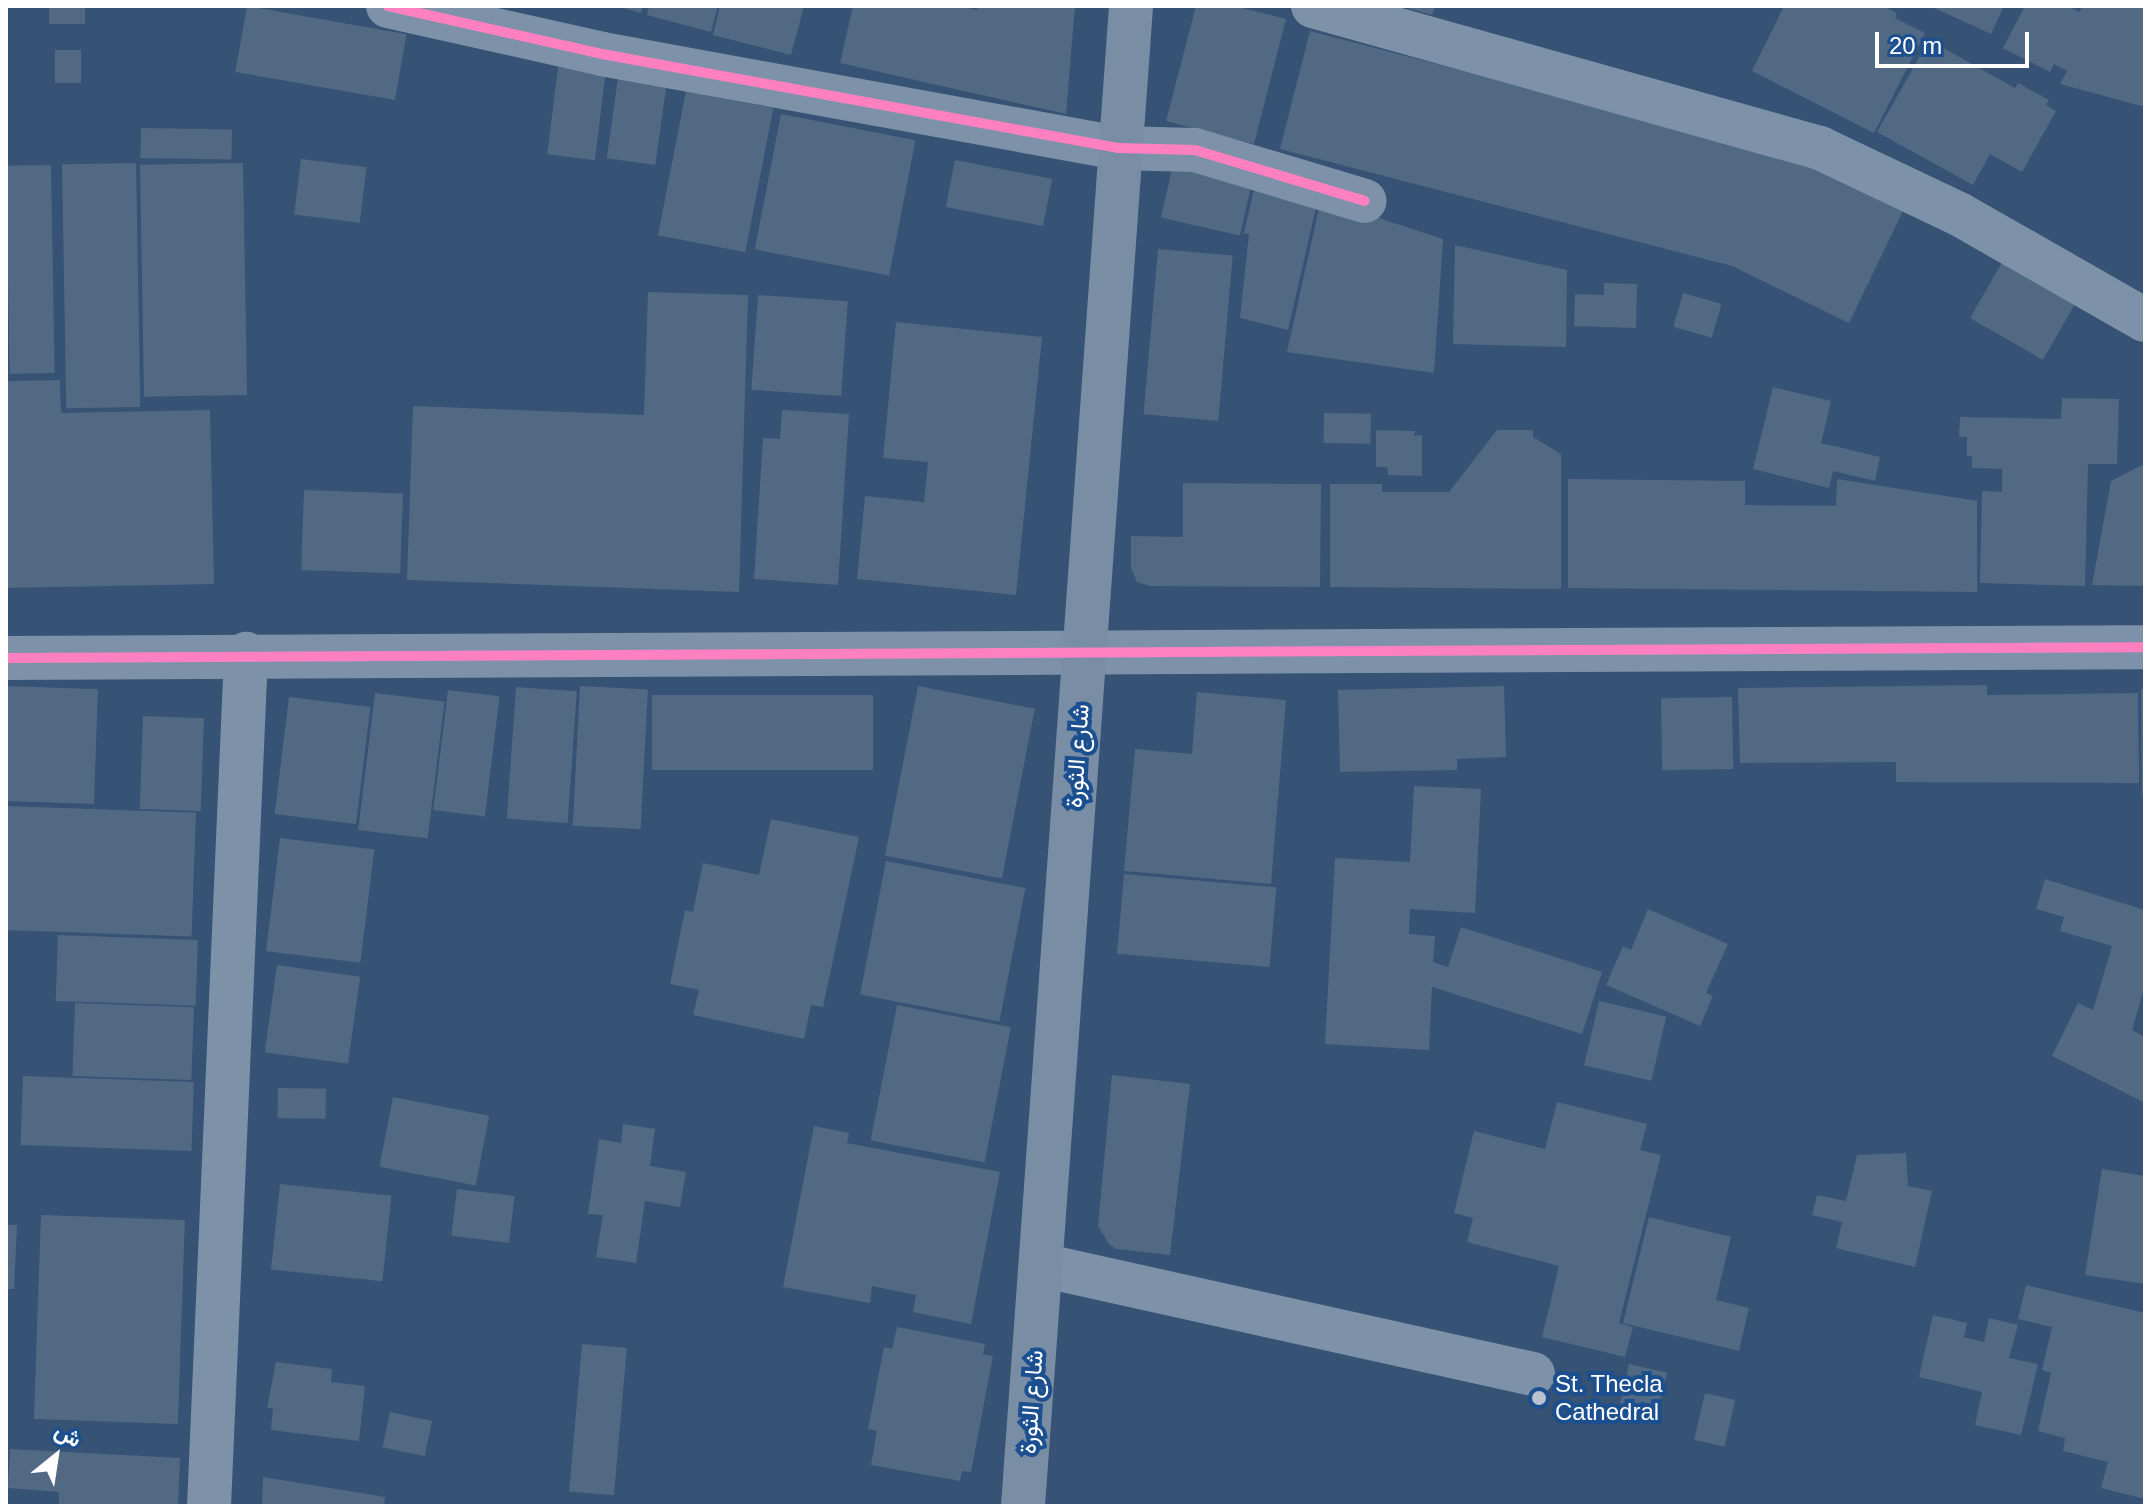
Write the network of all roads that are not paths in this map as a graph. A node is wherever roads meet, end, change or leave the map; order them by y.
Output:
1 (388, 6) edge
2 (1131, 6) edge
3 (1313, 6) edge
4 (1118, 148) junction
5 (1365, 201) dead end
6 (2145, 320) edge
7 (2145, 647) edge
8 (1085, 649) junction
9 (246, 654) junction
10 (6, 658) edge
11 (1041, 1265) junction
12 (1533, 1374) dead end
13 (209, 1506) edge
14 (1023, 1506) edge

1 - 4 street
2 - 4 main road, شارع الثورة
3 - 6 street
4 - 5 street
4 - 8 main road, شارع الثورة
7 - 8 street
8 - 9 street
8 - 11 main road, شارع الثورة
9 - 10 street
9 - 13 street
11 - 12 street
11 - 14 main road, شارع الثورة

